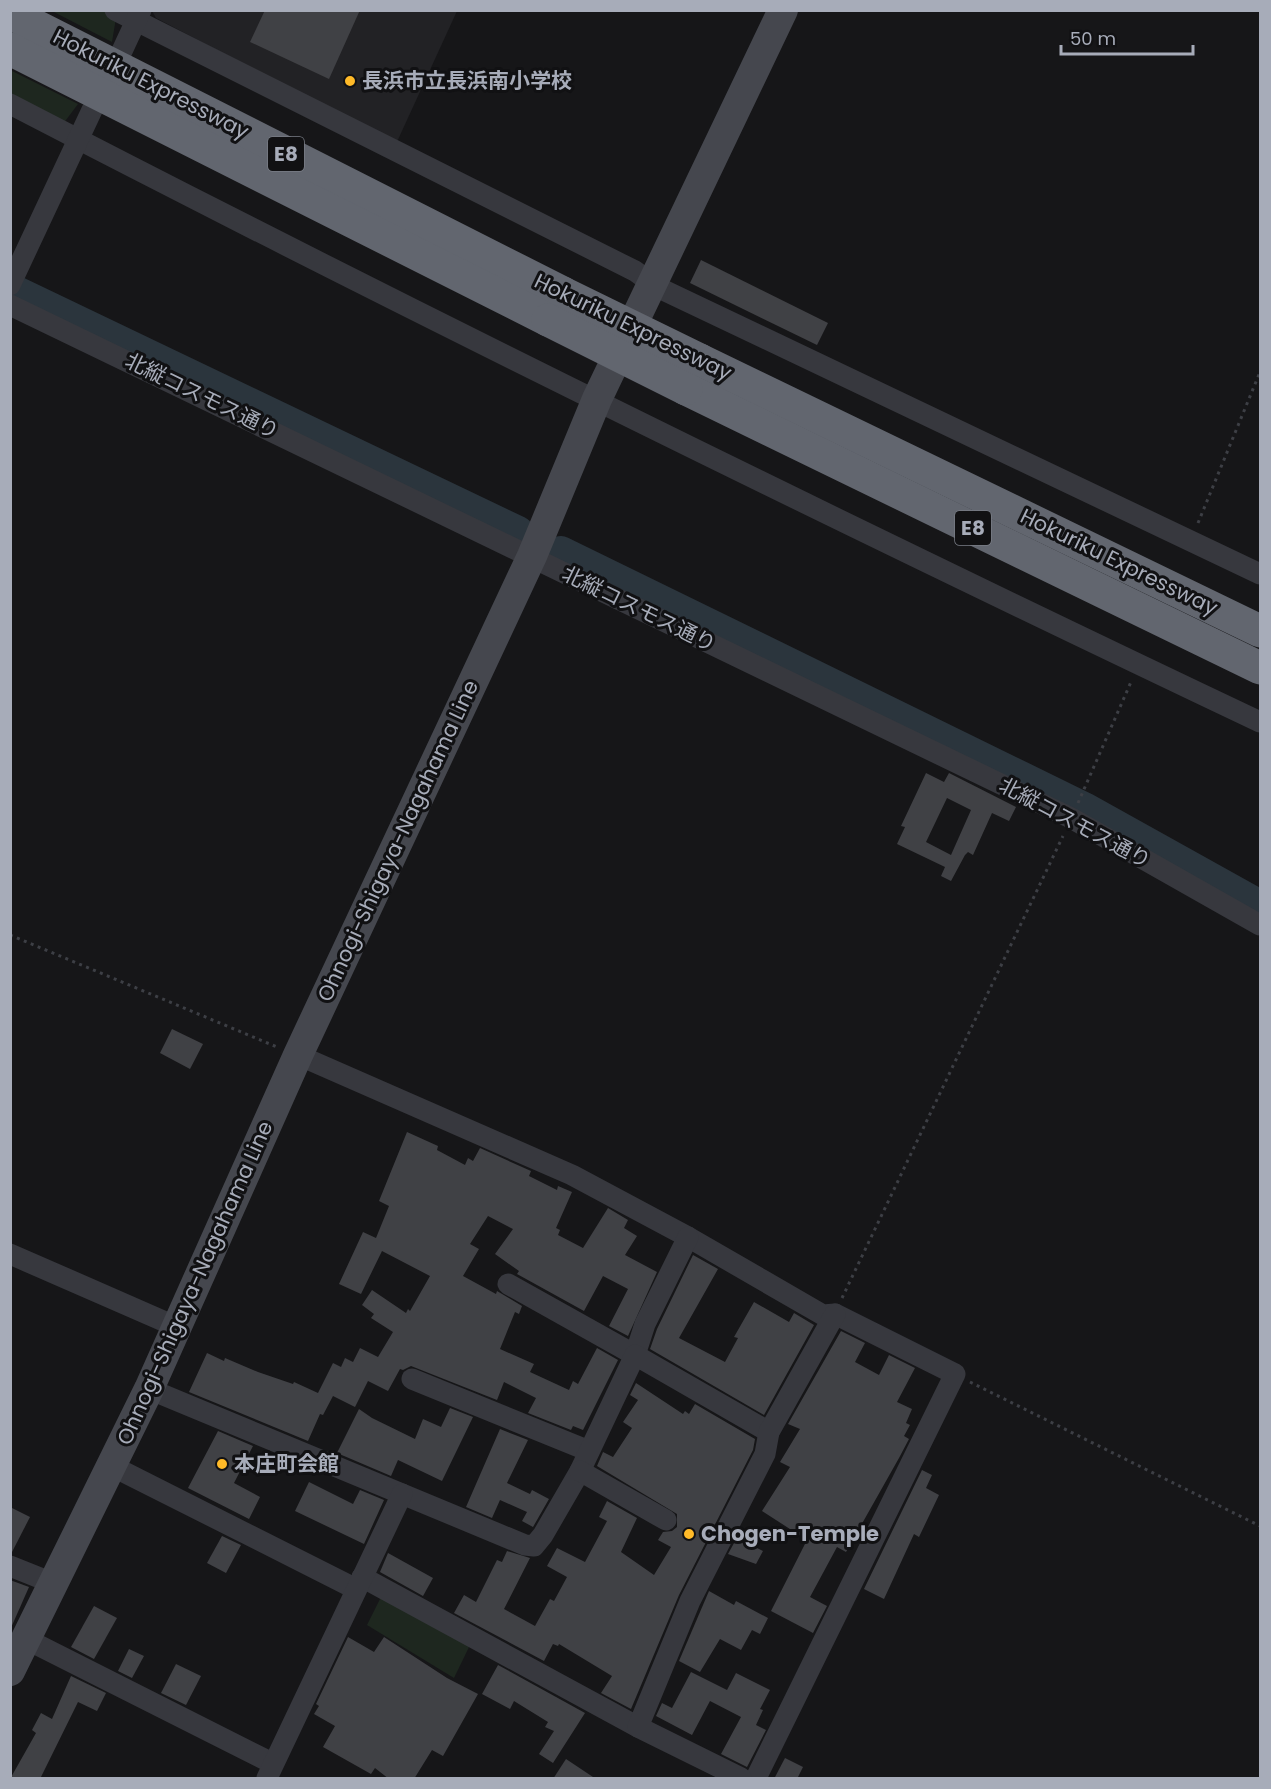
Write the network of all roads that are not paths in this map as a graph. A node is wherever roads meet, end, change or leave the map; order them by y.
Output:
1 (115, 10) edge
2 (783, 10) edge
3 (10, 13) edge
4 (138, 16) edge
5 (10, 49) edge
6 (122, 51) dead end
7 (10, 104) edge
8 (92, 110) dead end
9 (77, 138) junction
10 (11, 284) edge
11 (652, 284) junction
12 (10, 305) edge
13 (555, 307) junction
14 (693, 374) junction
15 (597, 399) junction
16 (532, 556) junction
17 (1260, 574) edge
18 (1260, 631) edge
19 (1260, 668) edge
20 (1260, 722) edge
21 (1260, 925) edge
22 (298, 1055) junction
23 (688, 1237) junction
24 (10, 1254) edge
25 (508, 1284) dead end
26 (835, 1314) junction
27 (177, 1327) junction
28 (635, 1355) junction
29 (412, 1378) dead end
30 (149, 1389) junction
31 (770, 1432) junction
32 (589, 1450) junction
33 (112, 1466) junction
34 (580, 1471) junction
35 (402, 1494) junction
36 (666, 1520) dead end
37 (10, 1566) edge
38 (359, 1583) junction
39 (55, 1584) junction
40 (26, 1639) junction
41 (10, 1671) edge
42 (638, 1727) junction
43 (270, 1771) edge
44 (741, 1779) edge
45 (756, 1779) edge

1 - 4 street
2 - 11 main road, Ohnogi-Shigaya-Nagahama Line
3 - 13 highway, Hokuriku Expressway / E8
4 - 6 street
4 - 11 street
5 - 13 highway, Hokuriku Expressway / E8
7 - 9 street
8 - 9 street
9 - 10 street
9 - 15 street
11 - 15 main road, Ohnogi-Shigaya-Nagahama Line
11 - 17 street
12 - 16 street, 北縦コスモス通り
13 - 14 highway, Hokuriku Expressway / E8, bridge
14 - 18 highway, Hokuriku Expressway / E8
14 - 19 highway, Hokuriku Expressway / E8
15 - 16 main road, Ohnogi-Shigaya-Nagahama Line
15 - 20 street
16 - 21 street, 北縦コスモス通り
16 - 22 main road, Ohnogi-Shigaya-Nagahama Line
22 - 23 street
22 - 27 main road, Ohnogi-Shigaya-Nagahama Line
23 - 26 street
23 - 28 street
24 - 27 street
25 - 28 street
26 - 31 street
26 - 45 street
27 - 30 main road, Ohnogi-Shigaya-Nagahama Line
28 - 31 street
28 - 32 street
29 - 32 street
30 - 33 main road, Ohnogi-Shigaya-Nagahama Line
30 - 35 street
31 - 42 street
32 - 34 street
33 - 38 street
33 - 39 main road, Ohnogi-Shigaya-Nagahama Line
34 - 35 street
34 - 36 street
35 - 38 street
37 - 39 street
38 - 42 street
38 - 43 street
39 - 40 main road, Ohnogi-Shigaya-Nagahama Line
40 - 41 main road, Ohnogi-Shigaya-Nagahama Line
40 - 43 street
42 - 44 street

